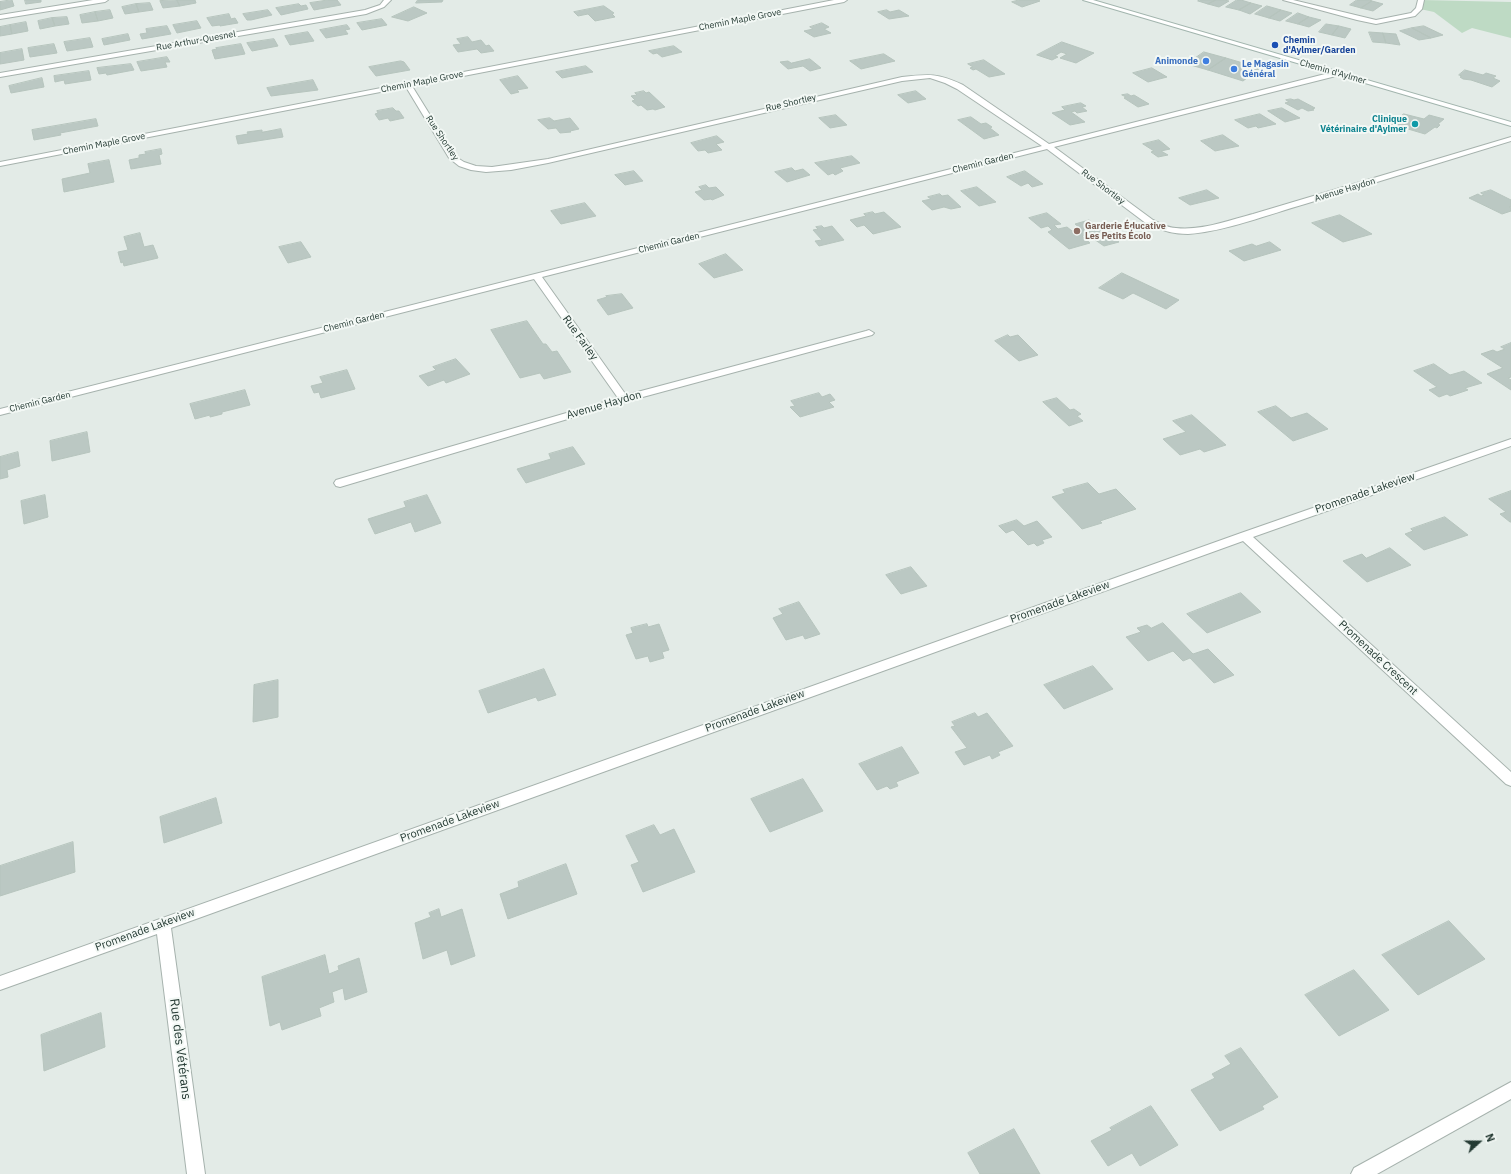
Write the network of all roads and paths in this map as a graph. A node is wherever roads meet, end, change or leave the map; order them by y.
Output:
1 (105, 0) edge
2 (388, 0) edge
3 (844, 0) edge
4 (1086, 0) edge
5 (1286, 0) edge
6 (1421, 0) edge
7 (0, 17) edge
8 (1337, 73) junction
9 (0, 75) edge
10 (408, 85) junction
11 (1511, 124) edge
12 (1511, 139) edge
13 (1048, 146) junction
14 (0, 164) edge
15 (1176, 231) joint
16 (536, 276) junction
17 (869, 334) dead end
18 (624, 399) junction
19 (0, 412) edge
20 (1511, 442) edge
21 (340, 483) dead end
22 (1245, 536) junction
23 (1511, 780) edge
24 (163, 924) junction
25 (0, 983) edge
26 (1511, 1090) edge
27 (196, 1174) edge
28 (1360, 1174) edge

1 - 7 street
2 - 9 street, Rue Arthur-Quesnel
3 - 10 street, Chemin Maple Grove
4 - 8 street, Chemin d'Aylmer
5 - 6 street
8 - 11 street, Chemin d'Aylmer
8 - 13 street, Chemin Garden
10 - 13 street, Rue Shortley
10 - 14 street, Chemin Maple Grove
12 - 15 street, Avenue Haydon
13 - 15 street, Rue Shortley
13 - 16 street, Chemin Garden
16 - 18 street, Rue Farley
16 - 19 street, Chemin Garden
17 - 18 street, Avenue Haydon
18 - 21 street, Avenue Haydon
20 - 22 street, Promenade Lakeview
22 - 23 street, Promenade Crescent
22 - 24 street, Promenade Lakeview
24 - 25 street, Promenade Lakeview
24 - 27 street, Rue des Vétérans
26 - 28 street

